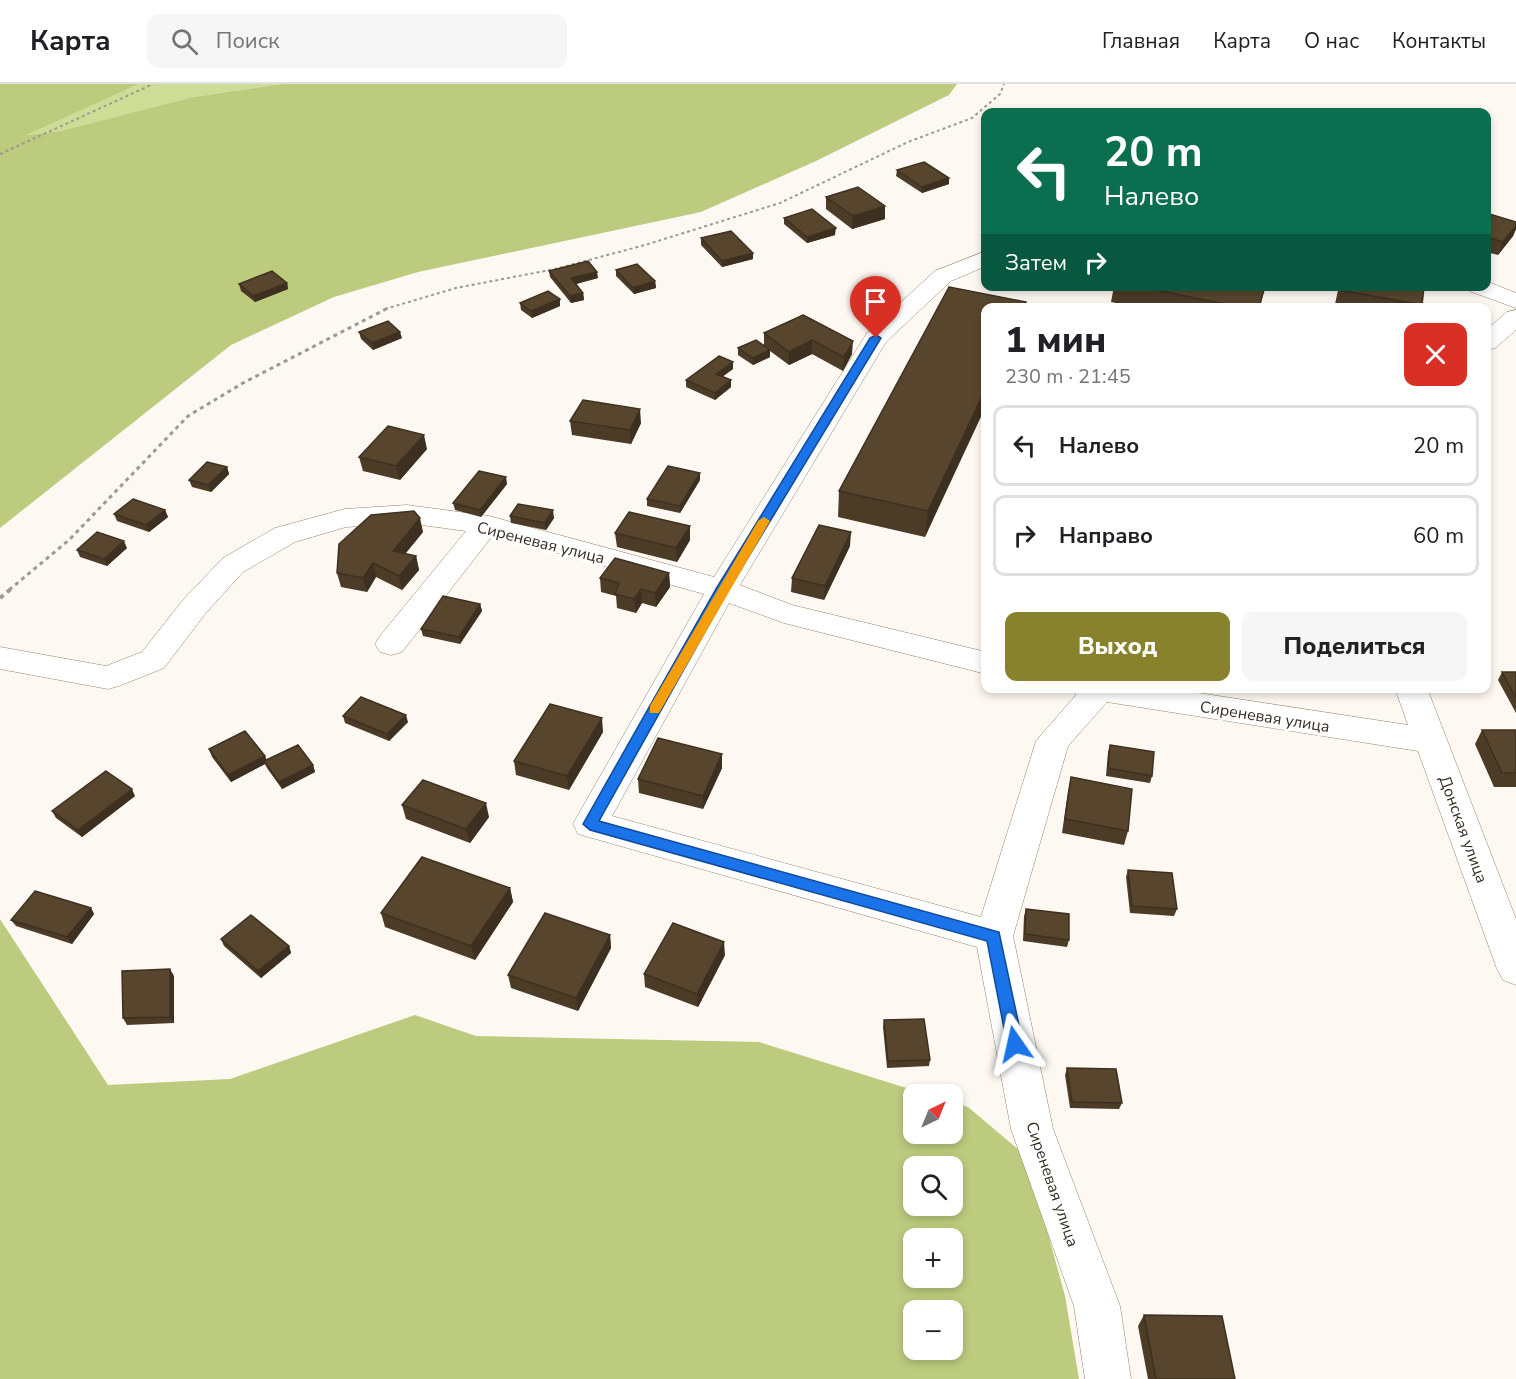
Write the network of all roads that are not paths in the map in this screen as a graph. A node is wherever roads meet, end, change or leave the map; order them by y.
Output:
1 (981, 260) edge
2 (1490, 291) edge
3 (1516, 301) edge
4 (1516, 317) edge
5 (1491, 339) edge
6 (485, 526) junction
7 (722, 589) junction
8 (391, 644) dead end
9 (0, 658) edge
10 (981, 662) edge
11 (1091, 693) edge
12 (1113, 693) edge
13 (1413, 693) edge
14 (1432, 741) junction
15 (994, 936) junction
16 (1516, 969) edge
17 (1108, 1379) edge

1 - 7 street
2 - 3 street
4 - 5 street
6 - 7 street, Сиреневая улица
6 - 8 street
6 - 9 street, Сиреневая улица
7 - 10 street, Сиреневая улица
7 - 15 street
11 - 15 street, Сиреневая улица
12 - 14 street, Сиреневая улица
13 - 14 street, Донская улица
14 - 16 street, Донская улица
15 - 17 street, Сиреневая улица

